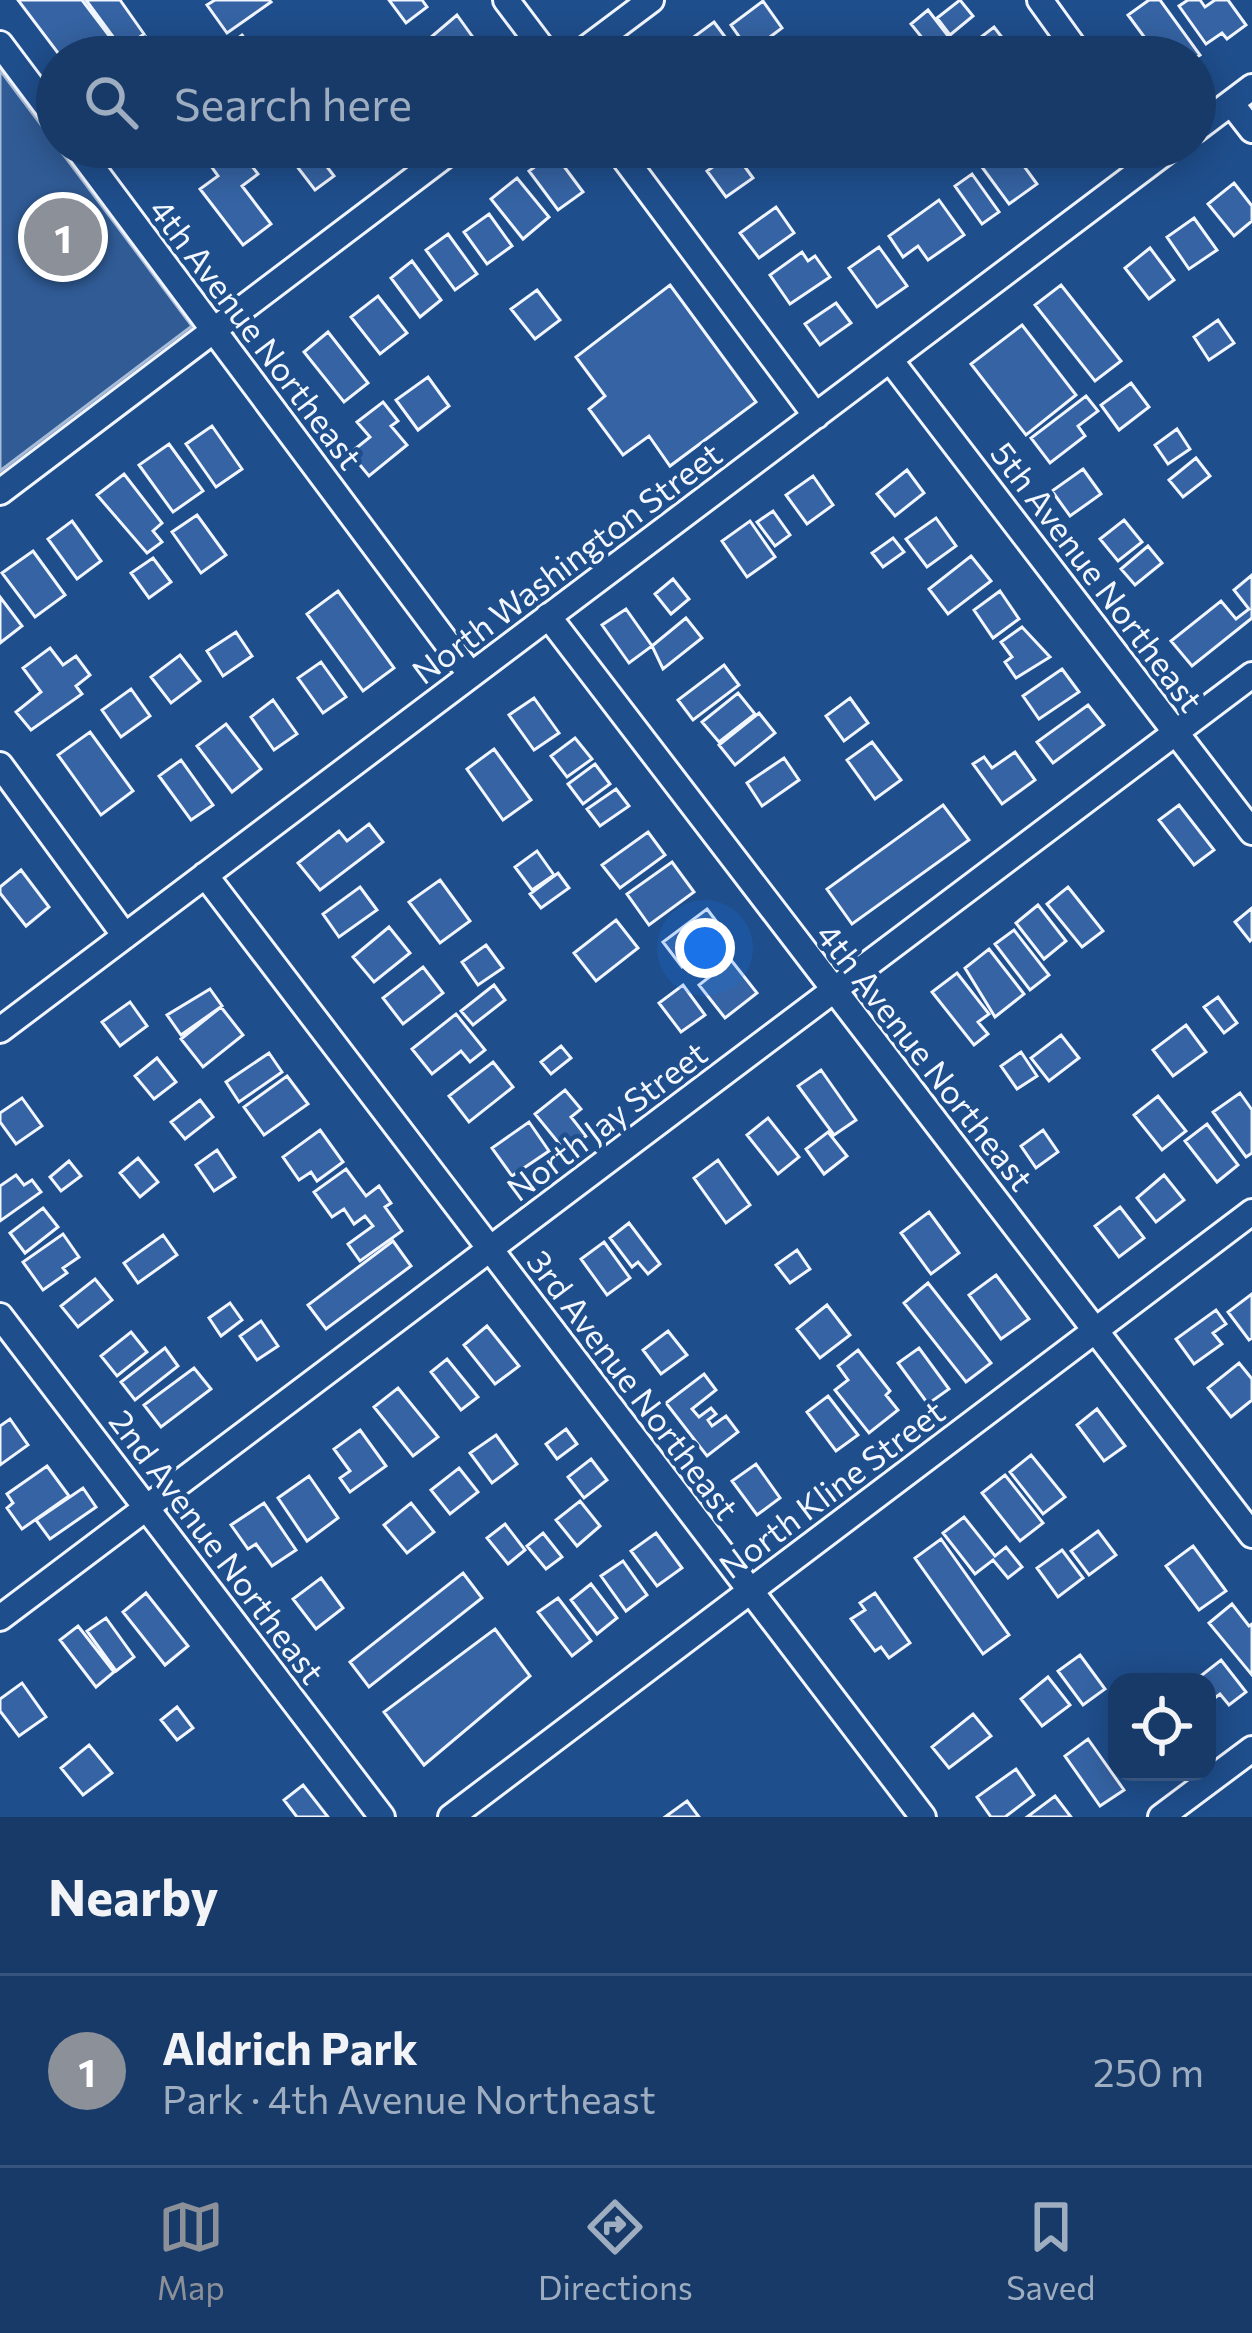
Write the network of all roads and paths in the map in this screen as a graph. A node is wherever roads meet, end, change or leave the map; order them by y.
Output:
1 (506, 0) edge
2 (651, 0) edge
3 (1040, 0) edge
4 (533, 36) edge
5 (603, 36) edge
6 (1067, 36) edge
7 (0, 44) edge
8 (1252, 87) edge
9 (36, 92) edge
10 (1231, 103) junction
11 (1216, 114) edge
12 (1252, 130) edge
13 (93, 168) edge
14 (428, 168) edge
15 (632, 168) edge
16 (1137, 168) edge
17 (214, 330) junction
18 (891, 361) junction
19 (816, 416) junction
20 (0, 492) edge
21 (548, 616) junction
22 (470, 674) junction
23 (1252, 675) edge
24 (1176, 733) junction
25 (0, 766) edge
26 (1252, 832) edge
27 (205, 875) junction
28 (124, 936) junction
29 (833, 989) junction
30 (0, 1030) edge
31 (1252, 1212) edge
32 (490, 1249) junction
33 (0, 1316) edge
34 (1096, 1330) junction
35 (147, 1506) junction
36 (1252, 1535) edge
37 (750, 1591) junction
38 (0, 1618) edge
39 (1252, 1750) edge
40 (382, 1817) edge
41 (451, 1817) edge
42 (923, 1817) edge
43 (1161, 1817) edge

1 - 4 street
2 - 5 street
3 - 6 street
7 - 9 street
8 - 10 street
10 - 11 street
10 - 12 street
13 - 17 street, 4th Avenue Northeast
14 - 17 street
15 - 19 street
16 - 18 street, North Washington Street
17 - 20 street
17 - 22 street, 4th Avenue Northeast
18 - 19 street, North Washington Street
18 - 24 street, 5th Avenue Northeast
19 - 21 street, North Washington Street
21 - 22 street, North Washington Street
21 - 29 street, 4th Avenue Northeast
22 - 27 street, North Washington Street
23 - 24 street, North Jay Street
24 - 26 street, 5th Avenue Northeast
24 - 29 street, North Jay Street
25 - 28 street
27 - 28 street, North Washington Street
27 - 32 street, 3rd Avenue Northeast
28 - 30 street, North Washington Street
29 - 32 street, North Jay Street
29 - 34 street, 4th Avenue Northeast
31 - 34 street, North Kline Street
32 - 35 street, North Jay Street
32 - 37 street, 3rd Avenue Northeast
33 - 35 street, 2nd Avenue Northeast
34 - 36 street, 4th Avenue Northeast
34 - 37 street, North Kline Street
35 - 38 street, North Jay Street
35 - 40 street, 2nd Avenue Northeast
37 - 41 street, North Kline Street
37 - 42 street, 3rd Avenue Northeast
39 - 43 street

